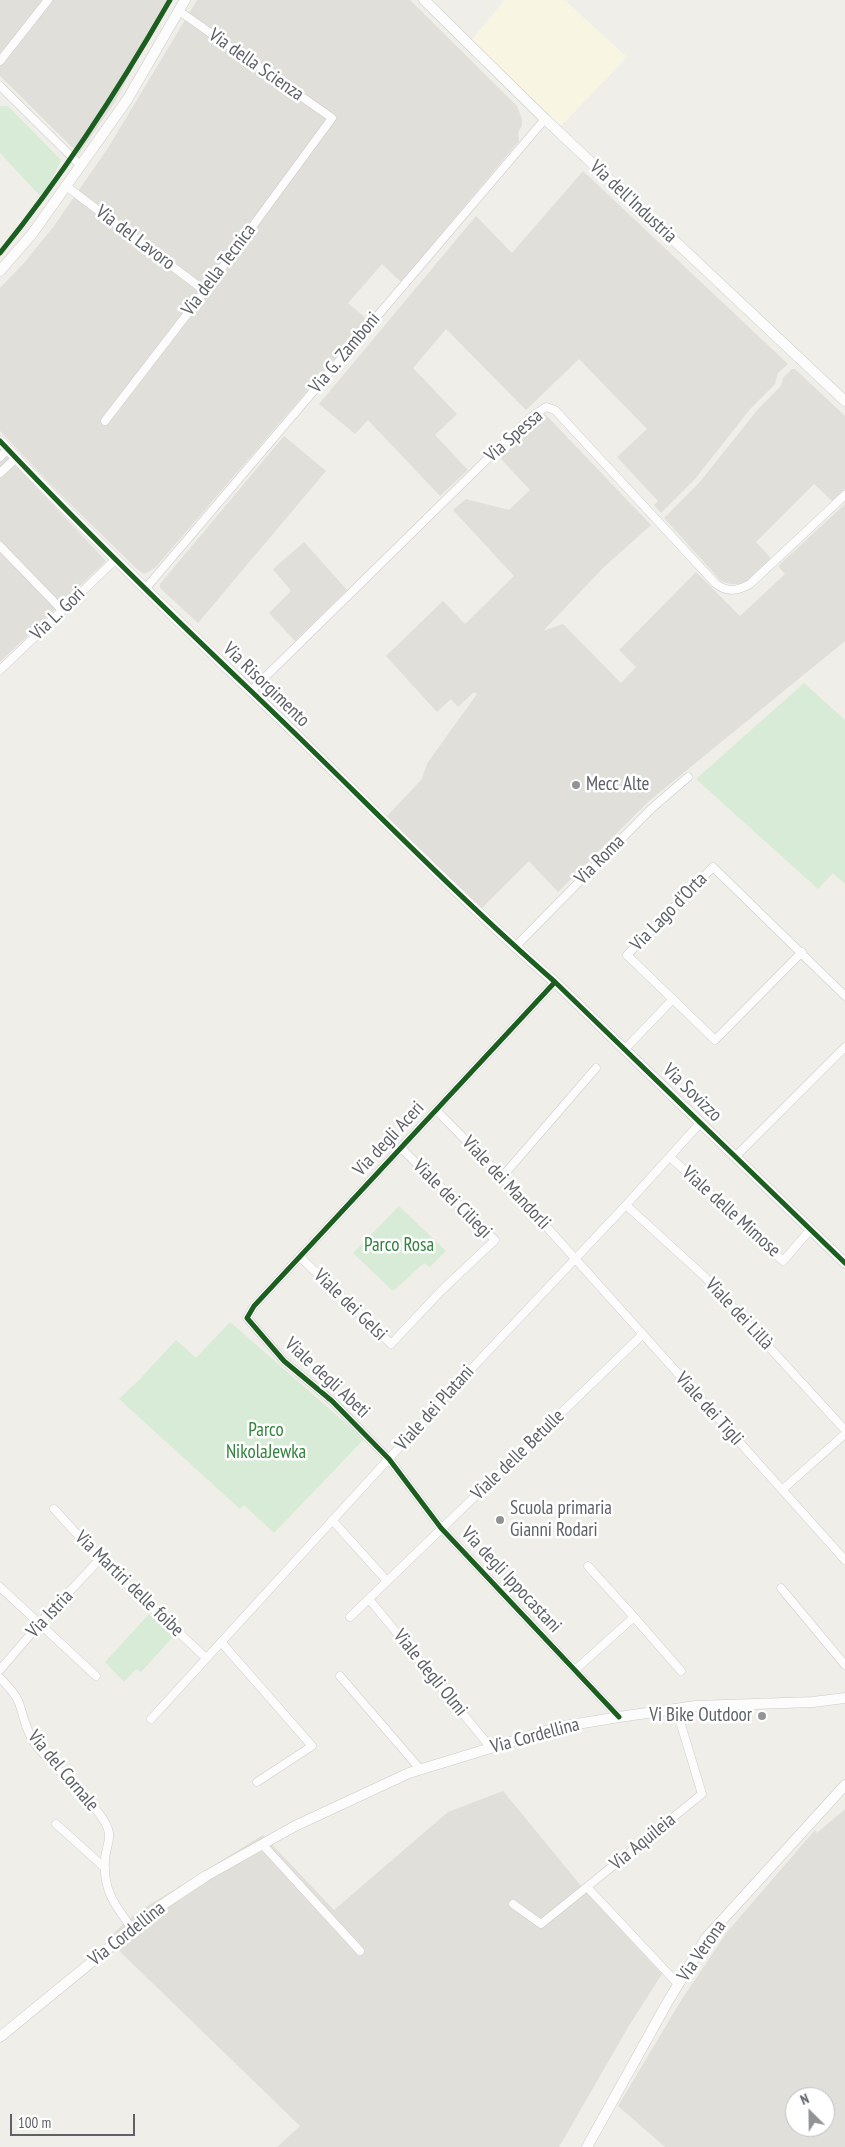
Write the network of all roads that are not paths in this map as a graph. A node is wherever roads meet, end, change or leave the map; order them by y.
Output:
1 (48, 0) edge
2 (185, 0) edge
3 (424, 0) edge
4 (179, 11) junction
5 (0, 61) edge
6 (0, 86) edge
7 (332, 118) joint
8 (544, 119) junction
9 (80, 165) junction
10 (66, 186) junction
11 (0, 271) edge
12 (205, 290) junction
13 (845, 401) edge
14 (105, 421) dead end
15 (0, 441) edge
16 (8, 449) junction
17 (0, 457) edge
18 (16, 458) junction
19 (0, 473) edge
20 (845, 496) edge
21 (0, 546) edge
22 (116, 559) junction
23 (146, 588) junction
24 (62, 610) junction
25 (0, 670) edge
26 (251, 691) junction
27 (688, 777) dead end
28 (515, 947) junction
29 (802, 952) junction
30 (555, 982) junction
31 (845, 996) edge
32 (673, 999) junction
33 (845, 1047) edge
34 (625, 1049) junction
35 (596, 1068) dead end
36 (436, 1110) junction
37 (701, 1122) junction
38 (401, 1148) junction
39 (736, 1156) junction
40 (670, 1157) junction
41 (502, 1177) junction
42 (626, 1205) junction
43 (810, 1230) junction
44 (300, 1257) junction
45 (574, 1258) junction
46 (845, 1263) edge
47 (441, 1291) joint
48 (247, 1318) joint
49 (643, 1334) junction
50 (845, 1430) edge
51 (845, 1434) edge
52 (388, 1459) junction
53 (782, 1490) junction
54 (54, 1509) dead end
55 (332, 1520) junction
56 (442, 1528) junction
57 (100, 1559) junction
58 (845, 1560) edge
59 (588, 1566) dead end
60 (387, 1581) junction
61 (0, 1586) edge
62 (781, 1588) dead end
63 (369, 1599) junction
64 (350, 1617) dead end
65 (634, 1617) junction
66 (39, 1624) junction
67 (220, 1642) junction
68 (206, 1658) junction
69 (845, 1665) edge
70 (0, 1670) edge
71 (575, 1670) junction
72 (681, 1671) dead end
73 (96, 1676) dead end
74 (340, 1676) dead end
75 (0, 1678) edge
76 (845, 1697) edge
77 (676, 1708) junction
78 (619, 1717) junction
79 (151, 1718) dead end
80 (491, 1748) junction
81 (420, 1770) junction
82 (257, 1782) dead end
83 (845, 1785) edge
84 (56, 1824) dead end
85 (262, 1844) junction
86 (105, 1868) junction
87 (587, 1887) junction
88 (513, 1904) dead end
89 (132, 1929) junction
90 (360, 1951) dead end
91 (678, 1984) junction
92 (0, 2038) edge
93 (589, 2144) edge
94 (581, 2147) edge

1 - 5 street
2 - 4 street
3 - 8 street, Via dell'Industria
4 - 7 street, Via della Scienza
4 - 9 street
6 - 9 street
7 - 12 street, Via della Tecnica
8 - 13 street, Via dell'Industria
8 - 23 street, Via G. Zamboni
9 - 10 street
10 - 11 street
10 - 12 street, Via del Lavoro
12 - 14 street, Via della Tecnica
15 - 16 street, Via Risorgimento
16 - 17 street
16 - 18 street, Via Risorgimento
18 - 19 street
18 - 22 street, Via Risorgimento
20 - 26 street, Via Spessa
21 - 24 street
22 - 23 street, Via Risorgimento
22 - 24 street, Via L. Gori
23 - 26 street, Via Risorgimento
24 - 25 street, Via L. Gori
26 - 28 street, Via Risorgimento
27 - 28 street, Via Roma
28 - 30 street, Via Sovizzo
29 - 31 street, Via Lago d'Orta
29 - 32 street, Via Lago d'Orta
29 - 32 street, Via Lago d'Orta
30 - 34 street, Via Sovizzo
30 - 36 street, Via degli Aceri
32 - 34 street
33 - 39 street
34 - 37 street, Via Sovizzo
35 - 41 street
36 - 38 street, Via degli Aceri
36 - 41 street, Viale dei Mandorli
37 - 39 street, Via Sovizzo
37 - 40 street, Viale dei Platani
38 - 44 street, Via degli Aceri
38 - 47 street, Viale dei Ciliegi
39 - 43 street, Via Sovizzo
40 - 42 street, Viale dei Platani
40 - 43 street, Viale delle Mimose
41 - 45 street, Viale dei Mandorli
42 - 45 street, Viale dei Platani
42 - 50 street, Viale dei Lillà
43 - 46 street, Via Sovizzo
44 - 47 street, Viale dei Gelsi
44 - 48 street, Via degli Aceri
45 - 49 street, Viale dei Tigli
45 - 52 street, Viale dei Platani
48 - 52 street, Viale degli Abeti
49 - 53 street, Viale dei Tigli
49 - 56 street, Viale delle Betulle
51 - 53 street
52 - 55 street, Viale dei Platani
52 - 56 street, Via degli Ippocastani
53 - 58 street, Viale dei Tigli
54 - 57 street, Via Martiri delle foibe
55 - 60 street
55 - 67 street, Viale dei Platani
56 - 60 street, Viale delle Betulle
56 - 71 street, Via degli Ippocastani
57 - 66 street, Via Istria
57 - 68 street, Via Martiri delle foibe
59 - 65 street
60 - 63 street, Viale delle Betulle
61 - 66 street
62 - 69 street
63 - 64 street, Viale delle Betulle
63 - 80 street, Viale degli Olmi
65 - 71 street
65 - 72 street
66 - 70 street, Via Istria
66 - 73 street
67 - 68 street, Viale dei Platani
67 - 82 street
68 - 79 street, Viale dei Platani
71 - 78 street, Via degli Ippocastani
74 - 81 street
75 - 86 street, Via del Cornale
76 - 77 street, Via Cordellina
77 - 78 street, Via Cordellina
77 - 87 street, Via Aquileia
78 - 80 street, Via Cordellina
80 - 81 street, Via Cordellina
81 - 85 street, Via Cordellina
83 - 91 street, Via Verona
84 - 86 street, Via del Cornale
85 - 89 street, Via Cordellina
85 - 90 street
86 - 89 street, Via del Cornale
87 - 88 street, Via Aquileia
87 - 91 street
89 - 92 street, Via Cordellina
91 - 93 street, Via Verona
93 - 94 street, Via Verona

